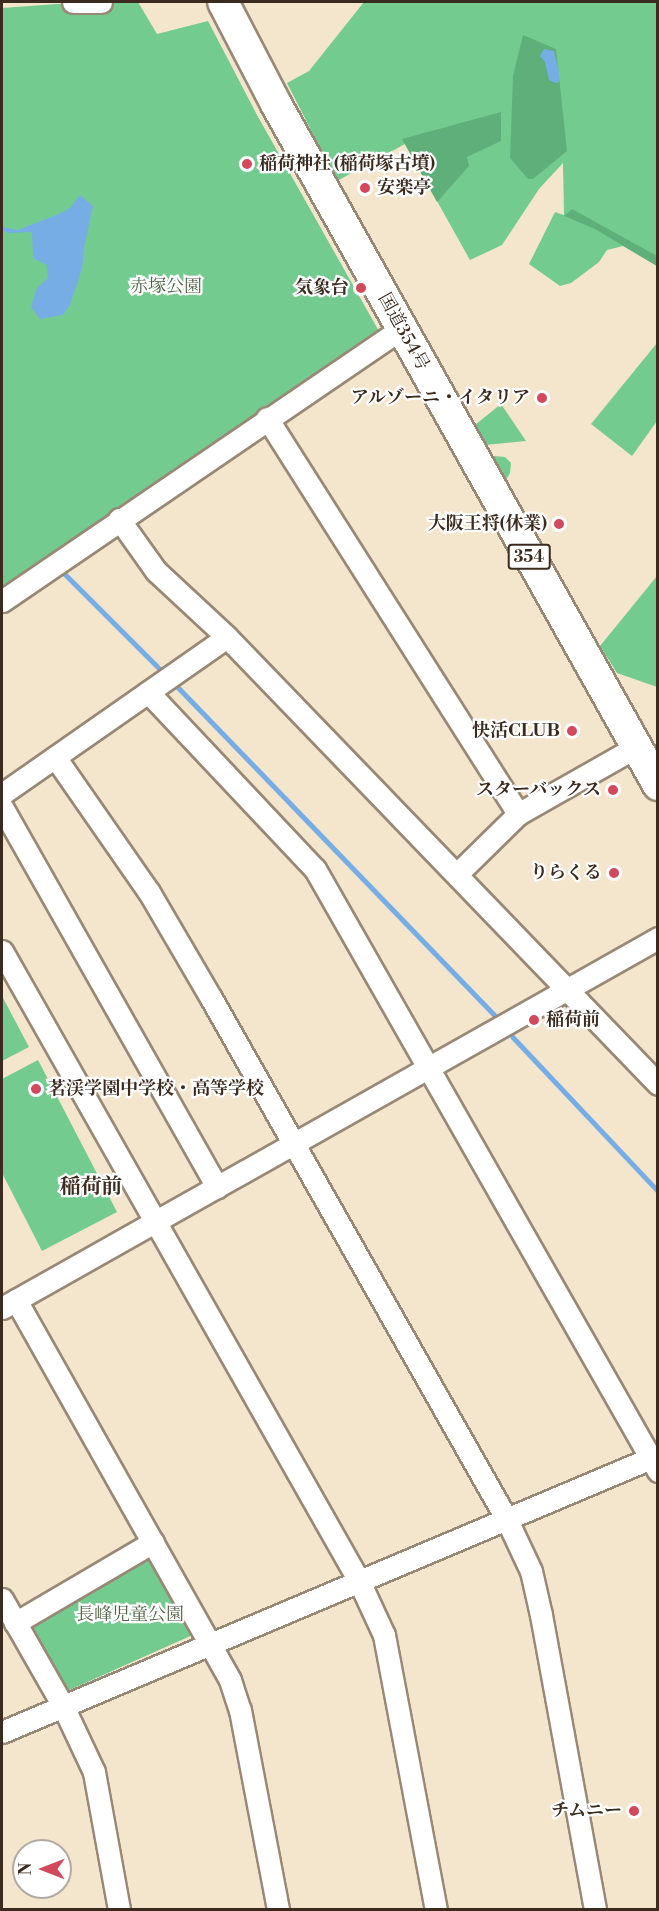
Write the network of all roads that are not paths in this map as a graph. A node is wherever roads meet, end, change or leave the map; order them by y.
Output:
1 (72, 2) edge
2 (101, 2) edge
3 (223, 2) edge
4 (401, 329) junction
5 (267, 418) junction
6 (119, 519) junction
7 (2, 601) edge
8 (226, 637) junction
9 (148, 692) junction
10 (636, 747) junction
11 (55, 757) junction
12 (657, 785) edge
13 (2, 794) edge
14 (2, 807) edge
15 (518, 814) junction
16 (457, 874) junction
17 (657, 938) edge
18 (2, 951) edge
19 (567, 989) junction
20 (429, 1067) junction
21 (657, 1084) edge
22 (292, 1144) junction
23 (217, 1186) junction
24 (154, 1222) junction
25 (9, 1304) edge
26 (655, 1461) edge
27 (507, 1520) junction
28 (153, 1542) junction
29 (359, 1581) junction
30 (2, 1599) edge
31 (15, 1623) junction
32 (211, 1644) junction
33 (63, 1706) junction
34 (2, 1732) edge
35 (119, 1910) edge
36 (278, 1910) edge
37 (436, 1910) edge
38 (595, 1910) edge

1 - 2 street
3 - 4 highway, 国道354号 / 354
4 - 5 street
4 - 10 highway, 国道354号 / 354
5 - 6 street
5 - 15 street
6 - 7 street
6 - 8 street
8 - 9 street
8 - 16 street
9 - 11 street
9 - 20 street
10 - 12 highway, 国道354号 / 354
10 - 15 street
11 - 13 street
11 - 22 street
14 - 23 street
15 - 16 street
16 - 19 street
17 - 19 street
18 - 24 street
19 - 20 street
19 - 21 street
20 - 22 street
20 - 26 street
22 - 23 street
22 - 27 street
23 - 24 street
24 - 25 street
24 - 29 street
25 - 28 street
26 - 27 street
27 - 29 street
27 - 38 street
28 - 31 street
28 - 32 street
29 - 32 street
29 - 37 street
30 - 31 street
31 - 33 street
32 - 33 street
32 - 36 street
33 - 34 street
33 - 35 street

